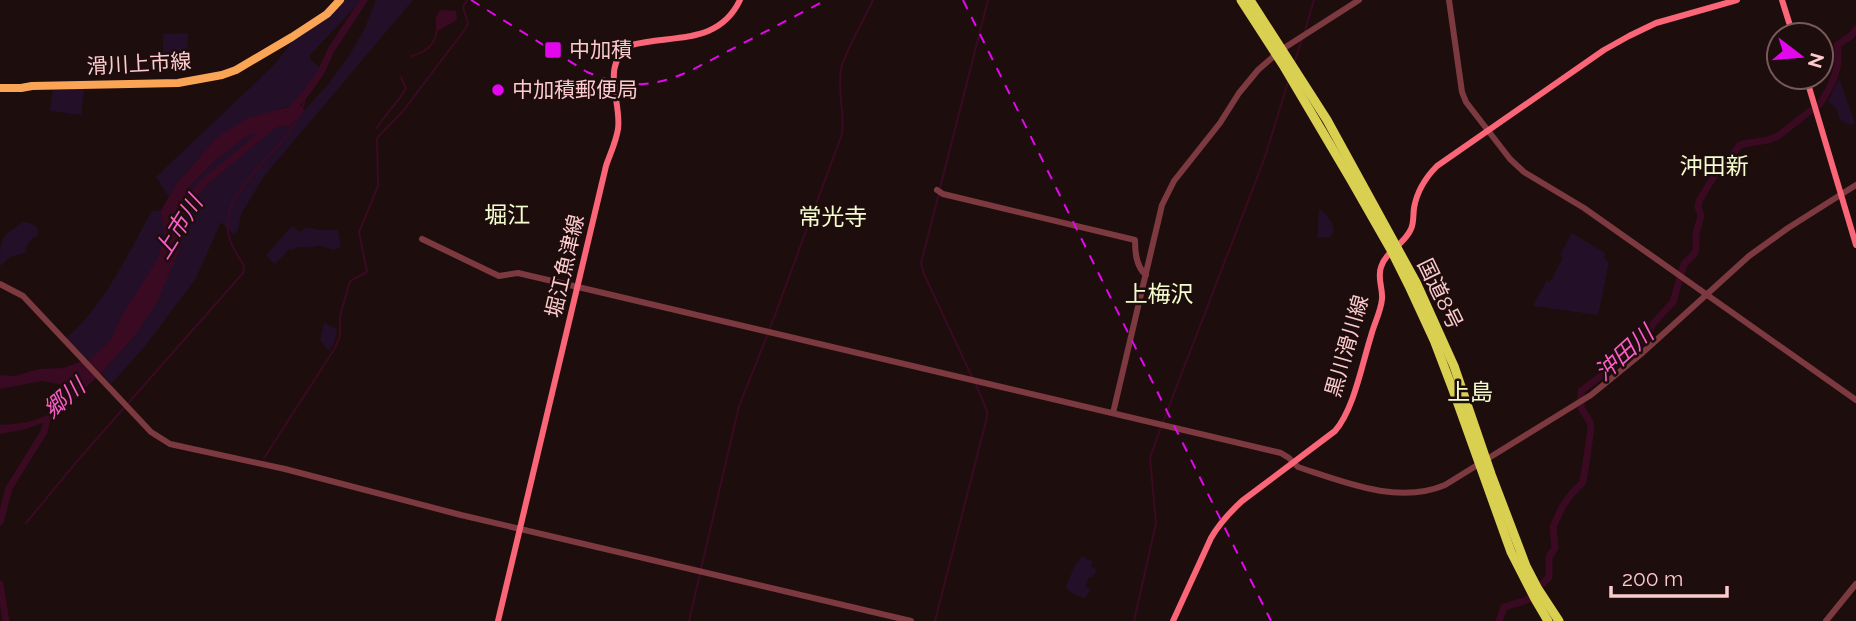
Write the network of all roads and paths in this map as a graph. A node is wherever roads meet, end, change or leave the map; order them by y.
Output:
1 (340, 0) edge
2 (740, 0) edge
3 (1241, 0) edge
4 (1251, 0) edge
5 (1359, 0) edge
6 (1449, 0) edge
7 (1737, 0) edge
8 (1782, 0) edge
9 (1789, 21) edge
10 (1279, 52) junction
11 (0, 88) edge
12 (1810, 91) edge
13 (1488, 131) junction
14 (1856, 185) edge
15 (937, 190) dead end
16 (1840, 195) junction
17 (422, 239) dead end
18 (1856, 245) edge
19 (1394, 248) junction
20 (1146, 275) junction
21 (0, 284) edge
22 (578, 287) junction
23 (1707, 295) junction
24 (1856, 400) edge
25 (1113, 414) junction
26 (1483, 461) junction
27 (1294, 463) junction
28 (520, 528) junction
29 (1856, 584) edge
30 (498, 621) edge
31 (911, 621) edge
32 (1173, 621) edge
33 (1548, 621) edge
34 (1559, 621) edge
35 (1826, 621) edge

1 - 11 main road, 滑川上市線
2 - 22 main road, 堀江魚津線
3 - 10 highway, 国道8号
4 - 10 highway, 国道8号
5 - 10 street
6 - 13 street
7 - 13 main road, 黒川滑川線
8 - 9 main road
10 - 19 highway, 国道8号
10 - 20 street
12 - 16 main road
13 - 19 main road, 黒川滑川線
13 - 23 street
14 - 16 street
15 - 20 street
16 - 18 main road
16 - 23 street
17 - 22 street
19 - 26 highway, 国道8号
19 - 27 main road, 黒川滑川線
20 - 25 street
21 - 28 street
22 - 25 street
22 - 28 main road, 堀江魚津線
23 - 24 street
23 - 26 street
25 - 27 street
26 - 27 street
26 - 33 highway, 国道8号
26 - 34 highway, 国道8号
27 - 32 main road, 黒川滑川線
28 - 30 main road, 堀江魚津線
28 - 31 street
29 - 35 street

